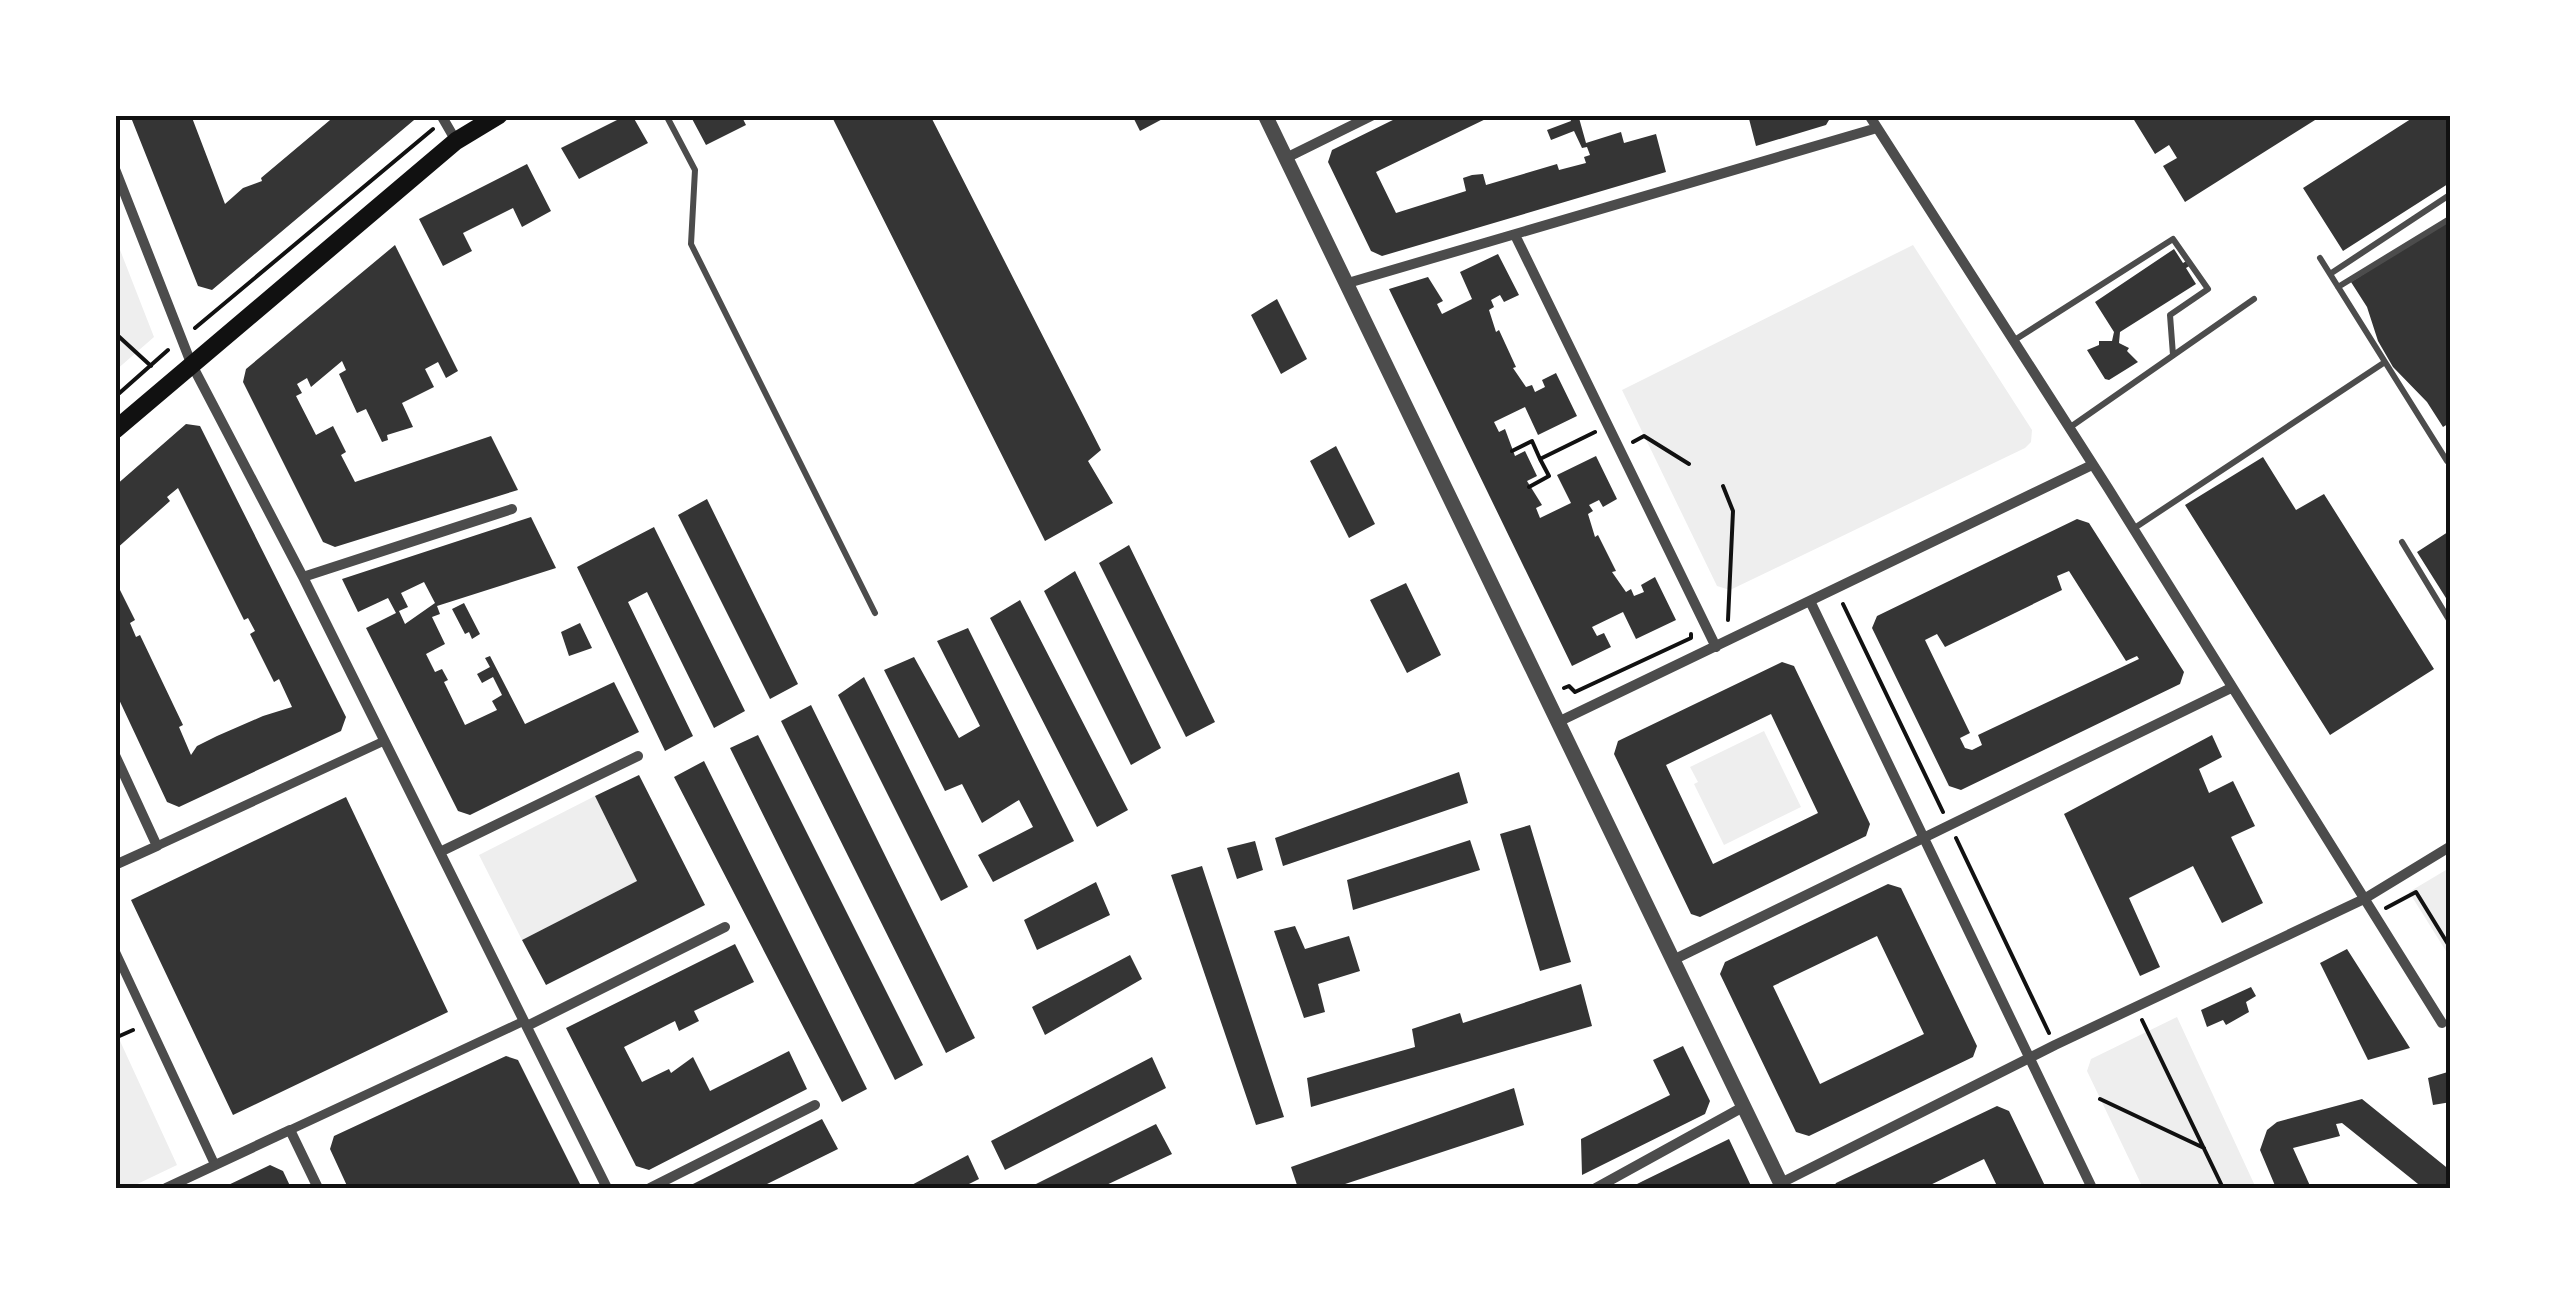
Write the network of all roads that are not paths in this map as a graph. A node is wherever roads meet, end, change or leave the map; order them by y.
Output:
1 (499, 115) edge
2 (666, 115) edge
3 (1265, 115) edge
4 (1373, 115) edge
5 (1869, 115) edge
6 (442, 118) edge
7 (1877, 128) junction
8 (456, 141) junction
9 (1286, 158) junction
10 (115, 169) edge
11 (2451, 194) edge
12 (2451, 218) edge
13 (1516, 235) junction
14 (2320, 258) dead end
15 (2330, 274) junction
16 (1348, 283) junction
17 (2338, 287) junction
18 (2254, 299) dead end
19 (2013, 340) junction
20 (2173, 355) junction
21 (2385, 362) junction
22 (191, 363) junction
23 (2069, 428) junction
24 (115, 430) edge
25 (2447, 461) dead end
26 (2092, 465) junction
27 (512, 510) dead end
28 (2133, 528) junction
29 (2402, 542) dead end
30 (303, 577) junction
31 (1810, 601) junction
32 (875, 613) dead end
33 (2451, 623) edge
34 (1716, 646) junction
35 (2231, 688) junction
36 (1558, 722) junction
37 (384, 741) junction
38 (115, 755) edge
39 (638, 756) dead end
40 (1923, 840) junction
41 (158, 846) junction
42 (2451, 846) edge
43 (440, 852) junction
44 (115, 865) edge
45 (2364, 899) junction
46 (725, 927) dead end
47 (115, 952) edge
48 (1673, 960) junction
49 (525, 1023) junction
50 (2442, 1023) dead end
51 (2028, 1058) junction
52 (815, 1105) dead end
53 (1743, 1107) junction
54 (290, 1130) junction
55 (215, 1164) junction
56 (1782, 1186) edge
57 (166, 1188) edge
58 (318, 1188) edge
59 (606, 1188) edge
60 (650, 1188) edge
61 (1596, 1188) edge
62 (2092, 1188) edge

1 - 8 main road
2 - 32 lane
3 - 9 street
4 - 9 street
5 - 7 street
6 - 8 street
7 - 13 street
7 - 19 street
8 - 22 main road
9 - 16 street
10 - 22 street
11 - 15 lane
12 - 17 lane
13 - 16 street
13 - 34 street
14 - 15 lane
15 - 17 lane
16 - 36 street
17 - 21 lane
18 - 20 lane
19 - 20 lane
19 - 23 street
20 - 23 lane
21 - 25 lane
21 - 28 lane
22 - 24 main road
22 - 30 street
23 - 26 street
26 - 28 street
26 - 31 street
27 - 30 street
28 - 35 street
29 - 33 lane
30 - 37 street
31 - 34 street
31 - 40 street
34 - 36 street
35 - 40 street
35 - 45 street
36 - 48 street
37 - 41 street
37 - 43 street
38 - 41 street
39 - 43 street
40 - 48 street
40 - 51 street
41 - 44 street
42 - 45 street
43 - 49 street
45 - 50 street
45 - 51 street
46 - 49 street
47 - 55 street
48 - 53 street
49 - 54 street
49 - 59 street
51 - 56 street
51 - 62 street
52 - 60 street
53 - 56 street
53 - 61 street
54 - 55 street
54 - 58 street
55 - 57 street

